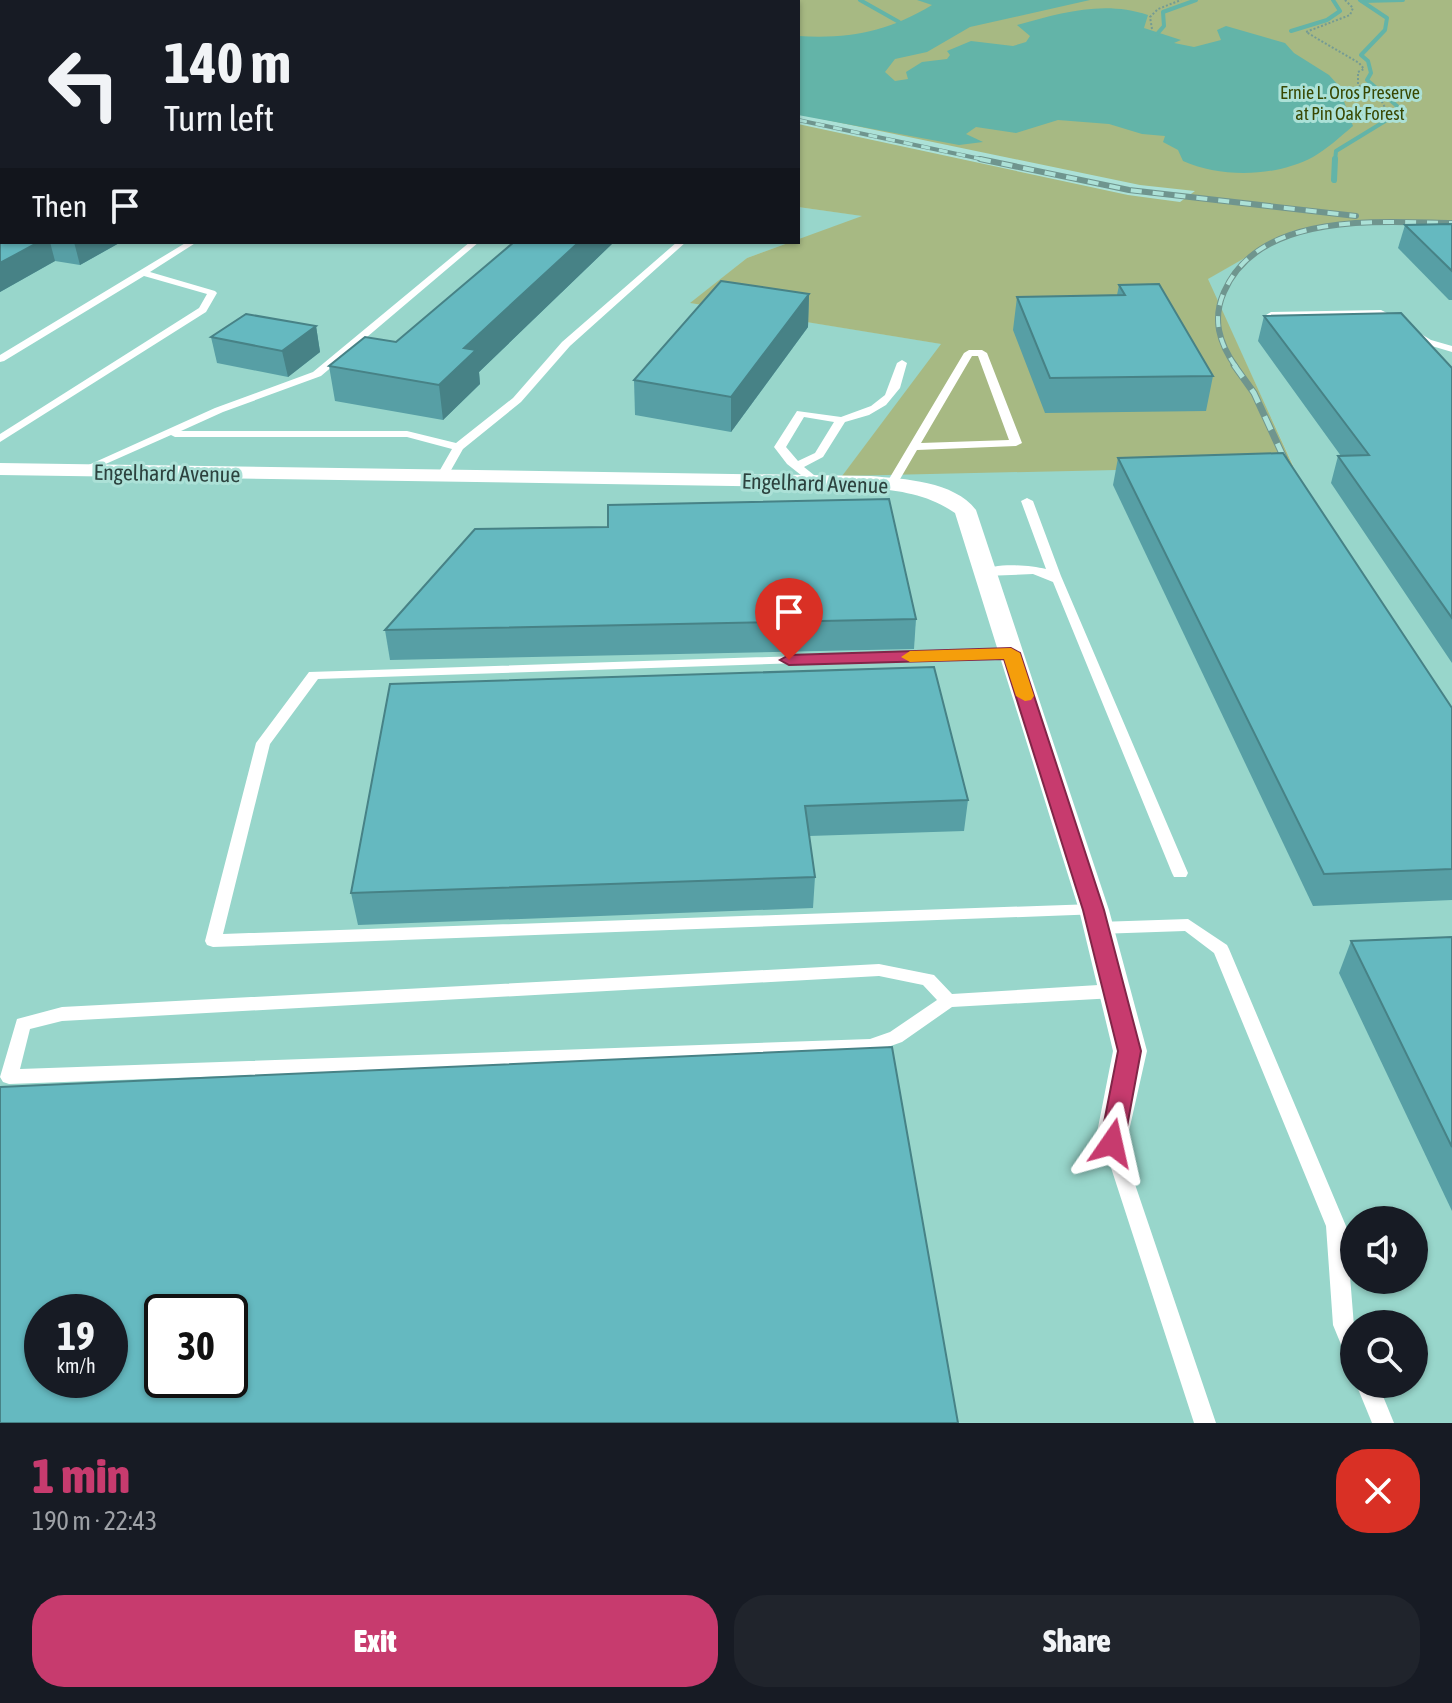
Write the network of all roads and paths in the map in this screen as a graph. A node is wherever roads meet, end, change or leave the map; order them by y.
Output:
1 (1181, 0) edge
2 (1345, 0) edge
3 (1152, 29) dead end
4 (1389, 115) dead end
5 (190, 244) edge
6 (473, 244) edge
7 (680, 244) edge
8 (142, 272) junction
9 (1271, 315) edge
10 (1452, 349) edge
11 (0, 359) edge
12 (902, 363) dead end
13 (841, 420) junction
14 (166, 434) junction
15 (0, 439) edge
16 (458, 447) junction
17 (913, 447) junction
18 (797, 466) junction
19 (0, 469) edge
20 (79, 472) junction
21 (442, 477) junction
22 (815, 481) junction
23 (892, 484) junction
24 (1027, 501) dead end
25 (985, 572) junction
26 (1055, 576) junction
27 (1011, 653) junction
28 (1180, 873) dead end
29 (1096, 919) junction
30 (1115, 991) junction
31 (948, 1001) junction
32 (1112, 1143) joint
33 (1342, 1310) edge
34 (1373, 1398) edge
35 (1205, 1423) edge
36 (1383, 1423) edge

1 - 3 path
2 - 4 path
5 - 8 lane
6 - 14 lane
7 - 16 lane
8 - 11 lane
8 - 15 lane
9 - 10 lane
12 - 13 lane
13 - 18 lane
13 - 18 lane
14 - 16 lane
14 - 20 lane
16 - 21 lane
17 - 17 lane
17 - 23 lane
18 - 22 lane
19 - 20 street, Engelhard Avenue
20 - 21 street, Engelhard Avenue
21 - 22 street, Engelhard Avenue
22 - 23 street, Engelhard Avenue
23 - 25 street, Engelhard Avenue
24 - 26 lane
25 - 26 lane
25 - 27 street, Engelhard Avenue
26 - 28 lane
27 - 29 street, Engelhard Avenue
27 - 29 lane
29 - 30 street, Engelhard Avenue
29 - 33 lane
30 - 31 lane
30 - 32 street, Engelhard Avenue
31 - 31 lane
32 - 35 lane
34 - 36 lane

